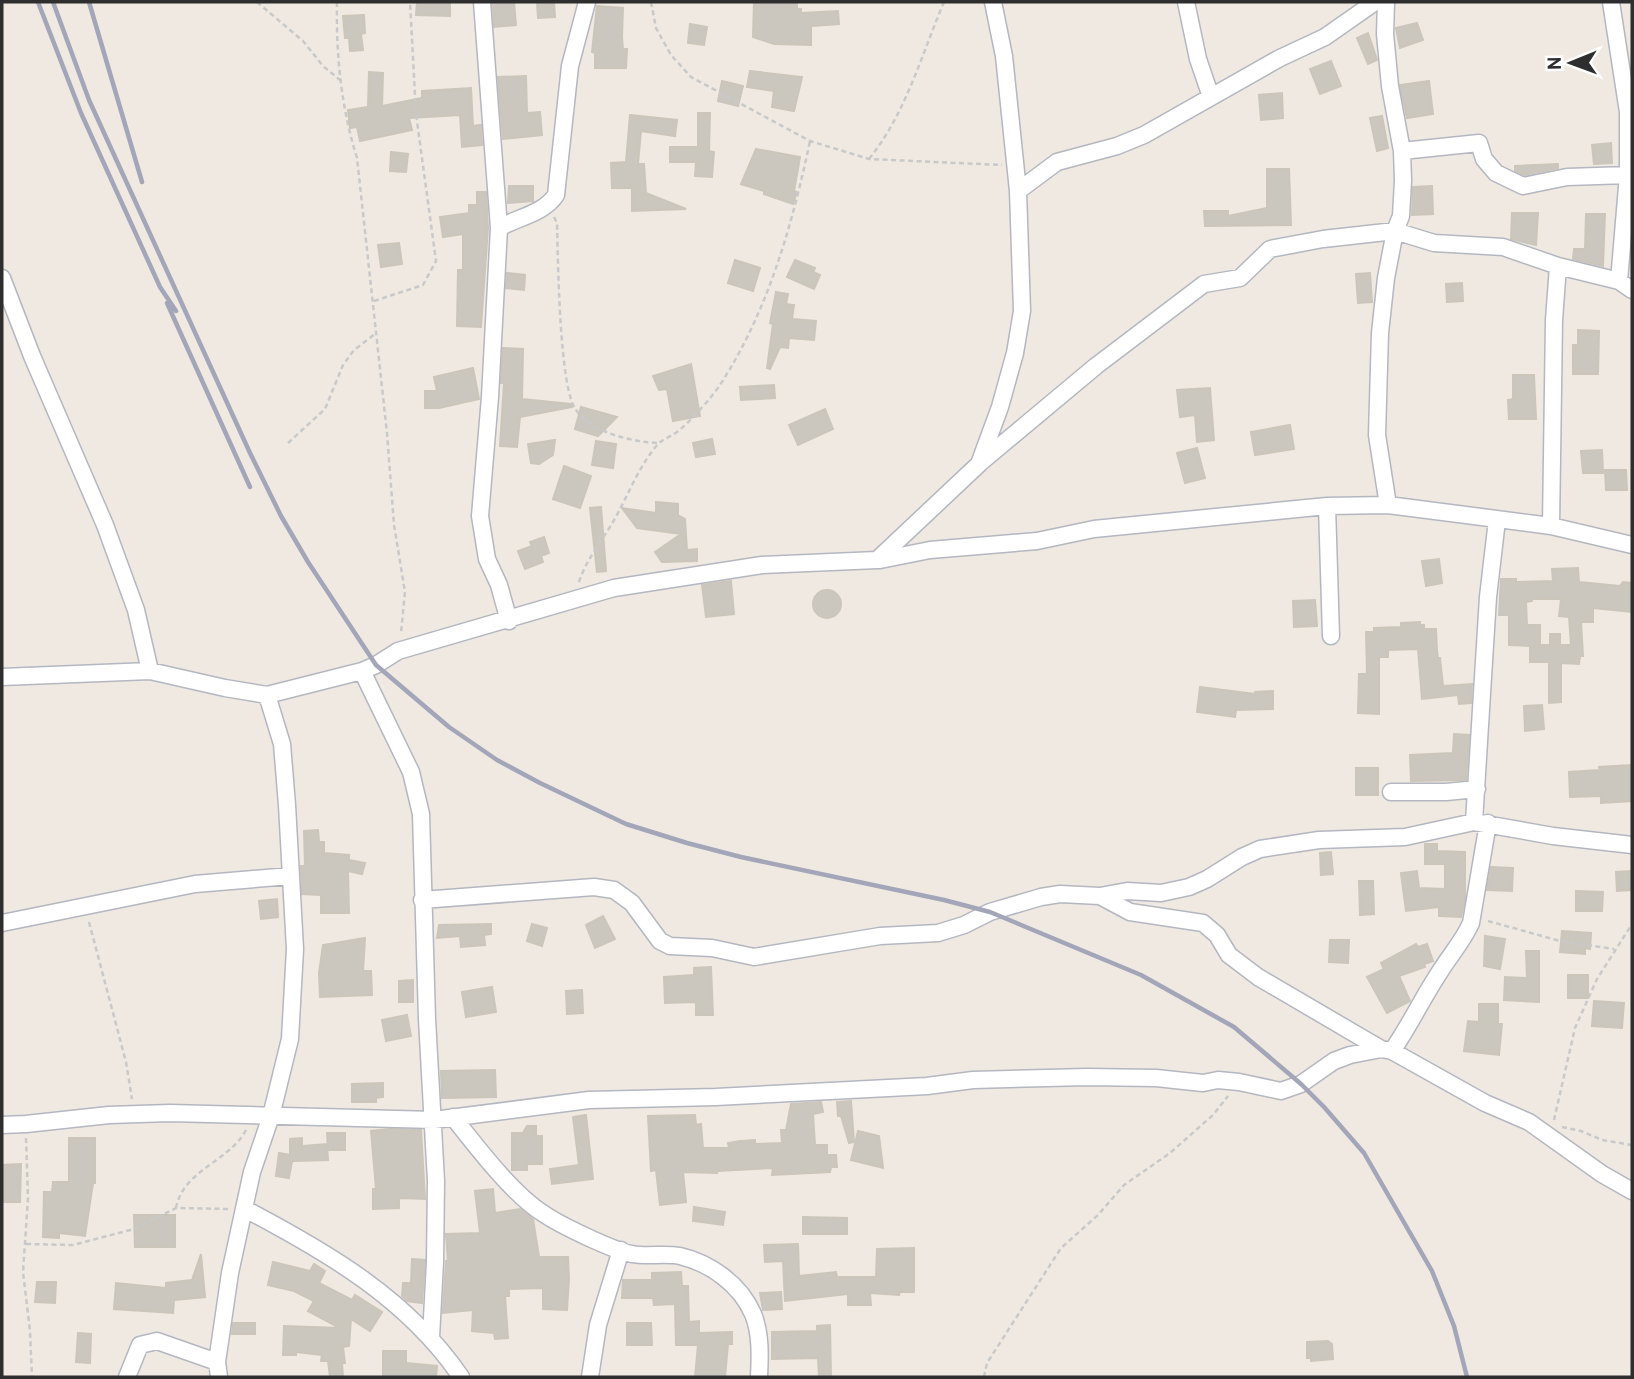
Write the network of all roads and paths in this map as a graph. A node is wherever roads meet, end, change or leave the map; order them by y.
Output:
1 (257, 2) edge
2 (338, 2) edge
3 (410, 2) edge
4 (482, 2) edge
5 (587, 2) edge
6 (651, 2) edge
7 (944, 2) edge
8 (993, 2) edge
9 (1186, 2) edge
10 (1375, 2) edge
11 (1386, 2) edge
12 (1611, 2) edge
13 (340, 80) junction
14 (1211, 97) junction
15 (810, 141) junction
16 (1402, 151) junction
17 (869, 159) junction
18 (1016, 166) junction
19 (1628, 175) junction
20 (1018, 191) junction
21 (549, 205) junction
22 (499, 228) junction
23 (1395, 232) junction
24 (1558, 266) junction
25 (2, 278) edge
26 (1626, 286) edge
27 (374, 301) junction
28 (377, 332) junction
29 (288, 443) dead end
30 (659, 443) junction
31 (979, 464) junction
32 (1388, 505) junction
33 (1327, 506) junction
34 (1497, 520) junction
35 (1551, 526) junction
36 (1632, 545) edge
37 (877, 560) junction
38 (574, 598) junction
39 (509, 621) junction
40 (1331, 636) dead end
41 (398, 651) junction
42 (150, 671) junction
43 (362, 671) junction
44 (2, 677) edge
45 (267, 695) junction
46 (1477, 789) junction
47 (1391, 792) dead end
48 (1481, 822) junction
49 (1632, 845) edge
50 (290, 876) junction
51 (1100, 896) junction
52 (422, 901) junction
53 (85, 907) junction
54 (2, 923) edge
55 (1471, 923) junction
56 (1632, 924) edge
57 (1615, 949) junction
58 (1386, 1050) junction
59 (1239, 1082) junction
60 (134, 1113) junction
61 (253, 1115) junction
62 (271, 1116) junction
63 (453, 1117) junction
64 (434, 1120) junction
65 (26, 1124) junction
66 (2, 1125) edge
67 (1551, 1131) junction
68 (1632, 1145) edge
69 (1632, 1191) edge
70 (176, 1208) junction
71 (245, 1209) junction
72 (26, 1244) junction
73 (621, 1250) junction
74 (431, 1337) junction
75 (218, 1370) edge
76 (32, 1377) edge
77 (127, 1377) edge
78 (461, 1377) edge
79 (590, 1377) edge
80 (759, 1377) edge
81 (984, 1377) edge

1 - 13 path
2 - 13 path
3 - 27 path
4 - 22 street
5 - 21 street
6 - 15 path
7 - 17 path
8 - 18 street
9 - 14 street
10 - 14 street
11 - 16 street
12 - 19 street
13 - 27 path
14 - 20 street
15 - 17 path
15 - 30 path
16 - 19 street
16 - 23 street
17 - 18 path
18 - 20 street
19 - 26 street
20 - 31 street
21 - 22 street
21 - 30 path
22 - 39 street
23 - 24 street
23 - 31 street
23 - 32 street
24 - 26 street
24 - 35 street
25 - 42 street
27 - 28 path
28 - 29 path
28 - 41 path
30 - 38 path
31 - 37 street
32 - 33 street
32 - 34 street
33 - 37 street
33 - 40 street
34 - 35 street
34 - 46 street
35 - 36 street
37 - 38 street
38 - 39 street
39 - 41 street
41 - 43 street
42 - 44 street
42 - 45 street
43 - 45 street
43 - 52 street
45 - 50 street
46 - 47 street
46 - 48 street
48 - 49 street
48 - 51 street
48 - 55 street
50 - 53 street
50 - 62 street
51 - 52 street
51 - 58 street
52 - 64 street
53 - 54 street
53 - 60 path
55 - 57 path
55 - 58 street
56 - 57 path
57 - 67 path
58 - 59 street
58 - 67 street
59 - 63 street
59 - 81 path
60 - 61 street
60 - 65 street
61 - 62 street
61 - 70 path
62 - 64 street
62 - 71 street
63 - 64 street
63 - 73 street
64 - 74 street
65 - 66 street
65 - 72 path
67 - 68 path
67 - 69 street
70 - 71 path
70 - 72 path
71 - 74 street
71 - 75 street
72 - 76 path
73 - 79 street
73 - 80 street
74 - 78 street
75 - 77 street

